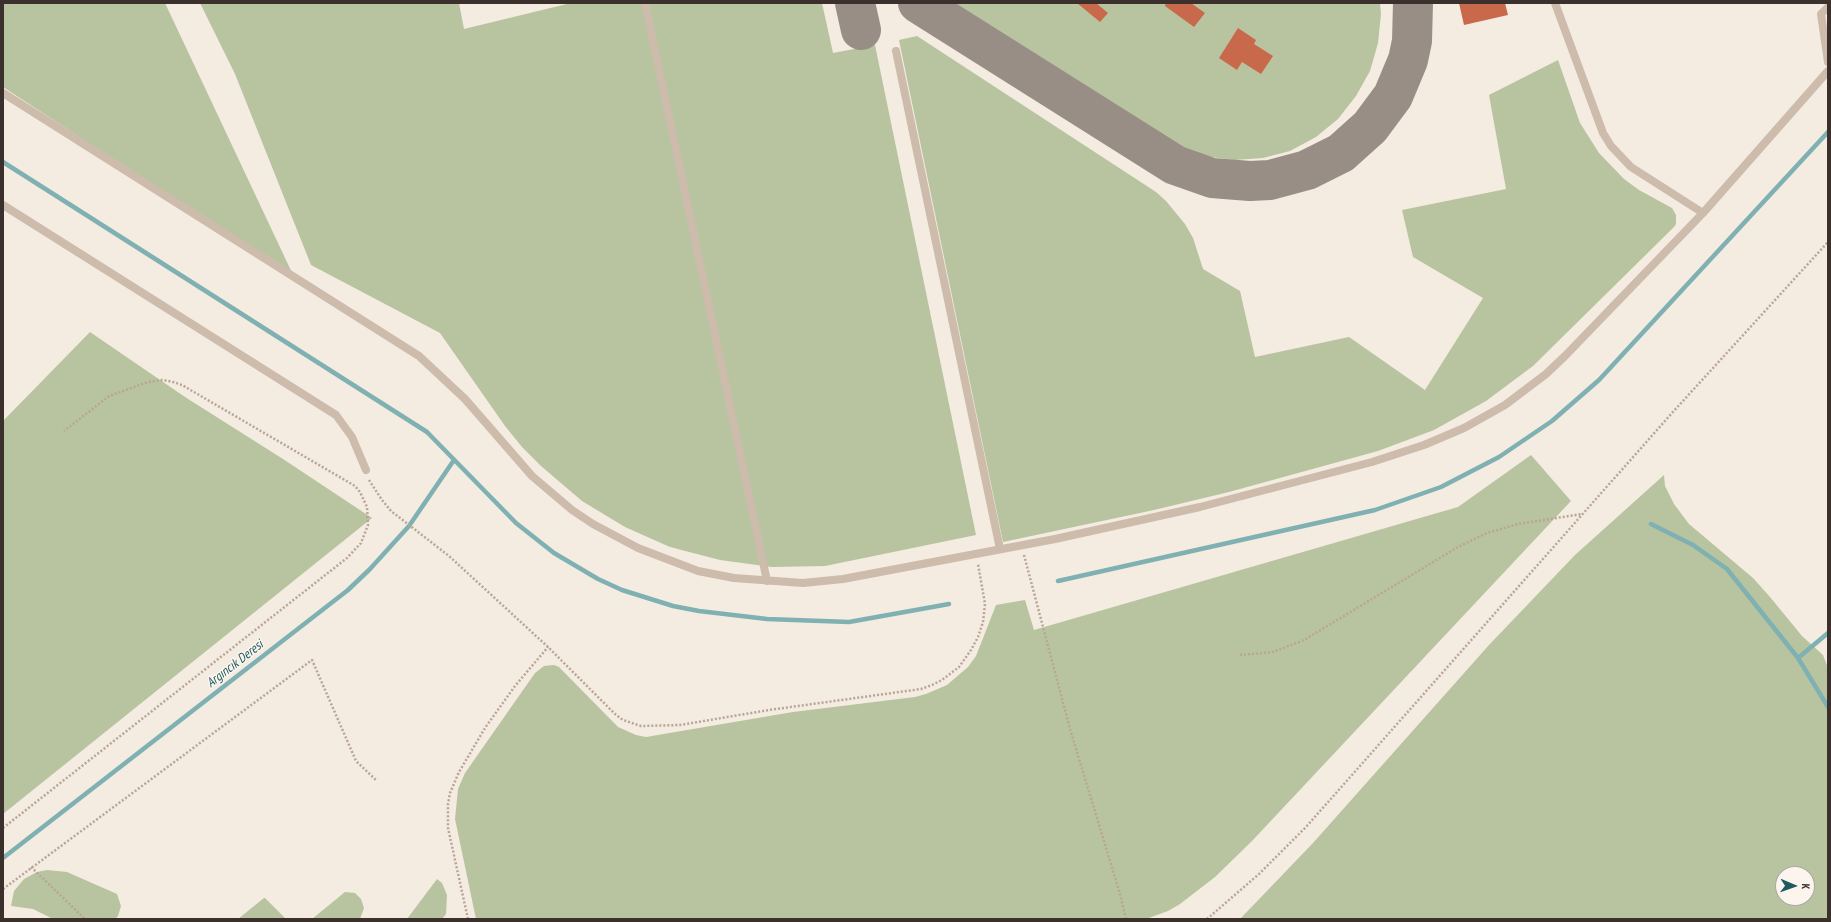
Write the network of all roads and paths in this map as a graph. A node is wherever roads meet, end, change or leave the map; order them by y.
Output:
1 (645, 3) edge
2 (1555, 3) edge
3 (1828, 7) edge
4 (896, 51) dead end
5 (1828, 62) edge
6 (1828, 71) edge
7 (3, 93) edge
8 (3, 205) edge
9 (1703, 213) junction
10 (1828, 242) edge
11 (64, 431) dead end
12 (366, 470) joint
13 (1582, 514) junction
14 (1022, 545) junction
15 (1000, 549) junction
16 (974, 554) junction
17 (767, 581) junction
18 (548, 647) junction
19 (1240, 655) dead end
20 (377, 781) dead end
21 (3, 828) edge
22 (31, 867) junction
23 (3, 888) edge
24 (85, 919) edge
25 (468, 919) edge
26 (1126, 919) edge
27 (1207, 919) edge

1 - 17 lane
2 - 9 lane
3 - 5 lane
4 - 15 lane
6 - 9 lane
7 - 17 lane
8 - 12 lane
9 - 14 lane
10 - 13 path
11 - 21 path
12 - 18 path
13 - 19 path
13 - 27 path
14 - 15 lane
14 - 26 path
15 - 16 lane
16 - 17 lane
16 - 18 path
18 - 25 path
20 - 22 path
22 - 23 path
22 - 24 path

